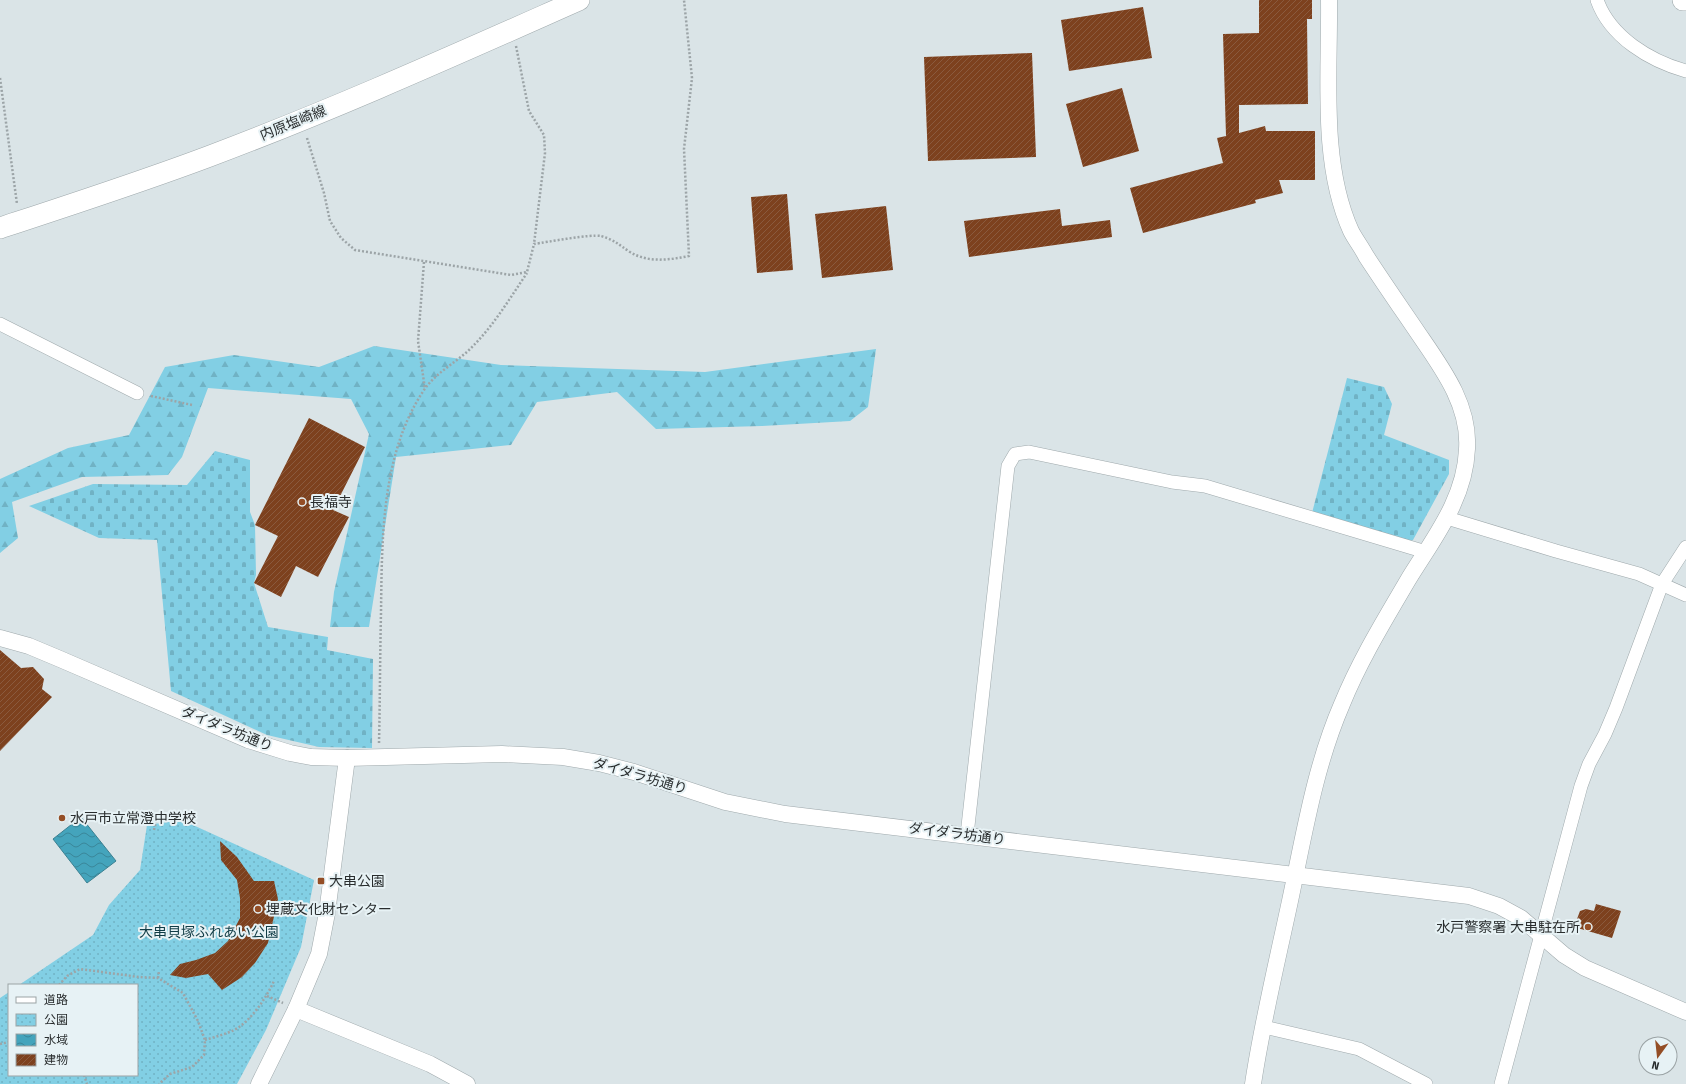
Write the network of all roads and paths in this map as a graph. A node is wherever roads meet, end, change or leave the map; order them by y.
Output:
1 (579, 0) edge
2 (684, 0) edge
3 (1329, 0) edge
4 (1597, 0) edge
5 (511, 31) junction
6 (1686, 71) edge
7 (0, 78) edge
8 (301, 120) junction
9 (20, 222) junction
10 (0, 228) edge
11 (534, 244) junction
12 (424, 262) junction
13 (527, 272) junction
14 (0, 324) edge
15 (425, 389) junction
16 (137, 393) joint
17 (192, 405) dead end
18 (1447, 518) junction
19 (1686, 547) edge
20 (1426, 552) junction
21 (1662, 584) junction
22 (1686, 595) edge
23 (0, 638) edge
24 (379, 757) junction
25 (347, 758) junction
26 (157, 817) dead end
27 (154, 830) dead end
28 (967, 835) junction
29 (1296, 874) junction
30 (1540, 935) junction
31 (159, 971) dead end
32 (158, 978) junction
33 (274, 981) dead end
34 (60, 984) edge
35 (296, 1008) junction
36 (1686, 1012) edge
37 (1264, 1027) junction
38 (205, 1040) junction
39 (159, 1084) edge
40 (259, 1084) edge
41 (467, 1084) edge
42 (1253, 1084) edge
43 (1426, 1084) edge
44 (1501, 1084) edge

1 - 5 main road, 内原塩崎線
2 - 11 path
3 - 18 street
4 - 6 street
5 - 8 main road, 内原塩崎線
5 - 11 path
7 - 9 path
8 - 9 main road, 内原塩崎線
8 - 12 path
9 - 10 main road, 内原塩崎線
11 - 13 path
12 - 13 path
12 - 15 path
13 - 15 path
14 - 16 street
15 - 24 path
16 - 17 path
18 - 20 street
18 - 21 street
19 - 21 street
20 - 28 street
20 - 29 street
21 - 22 street
21 - 30 street
23 - 25 street, ダイダラ坊通り
24 - 25 street, ダイダラ坊通り
24 - 28 street, ダイダラ坊通り
25 - 35 street
26 - 27 path
28 - 29 street, ダイダラ坊通り
29 - 30 street, ダイダラ坊通り
29 - 37 street
30 - 36 street, ダイダラ坊通り
30 - 44 street
31 - 32 path
32 - 34 path
32 - 38 path
33 - 38 path
35 - 40 street
35 - 41 street
37 - 42 street
37 - 43 street
38 - 39 path

